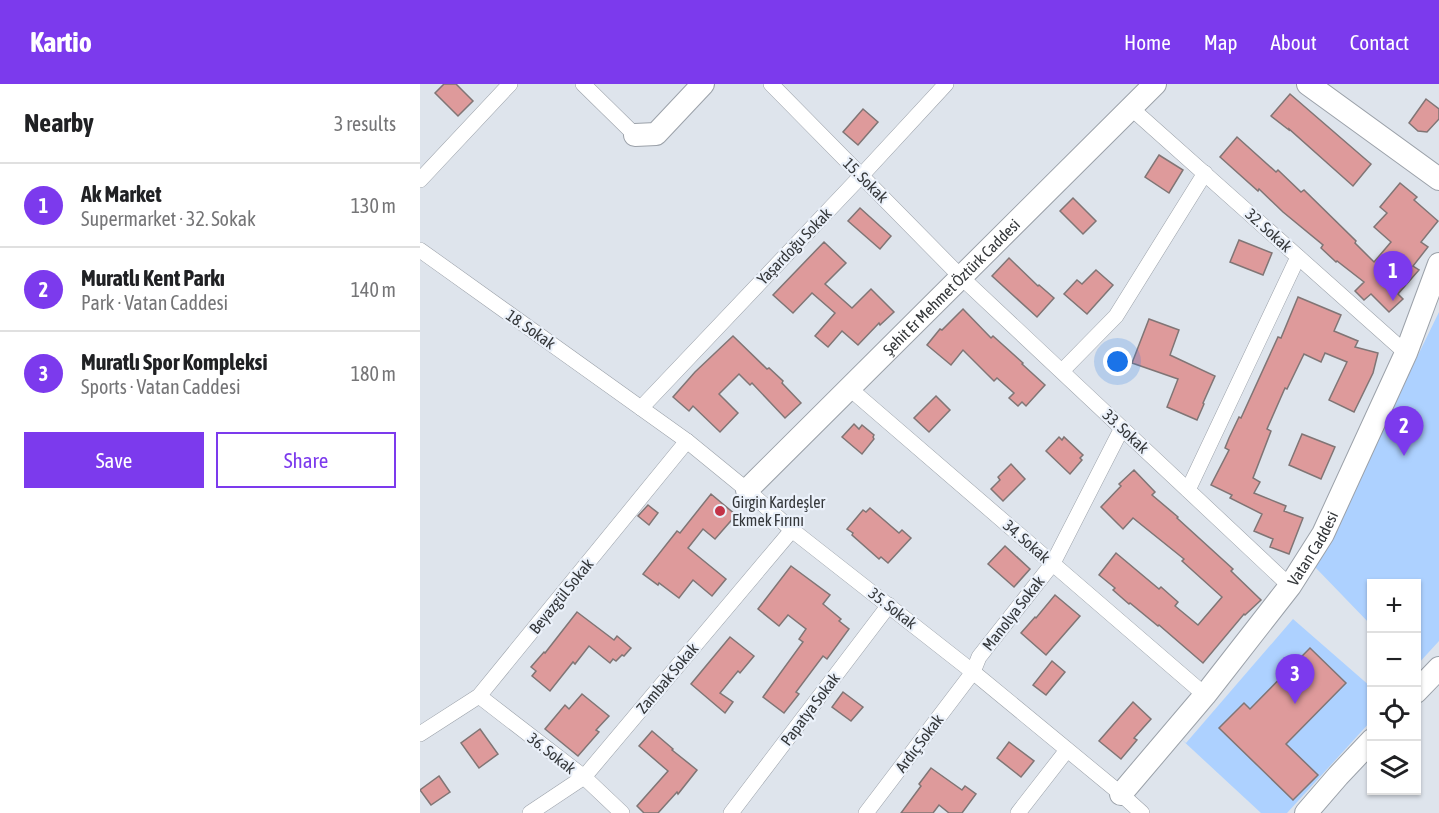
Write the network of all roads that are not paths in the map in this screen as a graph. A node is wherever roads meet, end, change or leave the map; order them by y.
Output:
1 (510, 84) edge
2 (583, 84) edge
3 (703, 84) edge
4 (771, 84) edge
5 (946, 84) edge
6 (1155, 84) edge
7 (1308, 84) edge
8 (1131, 108) junction
9 (635, 135) joint
10 (1204, 173) junction
11 (861, 176) junction
12 (1439, 179) edge
13 (420, 180) edge
14 (420, 250) edge
15 (1298, 257) junction
16 (1439, 264) edge
17 (961, 277) junction
18 (1406, 353) junction
19 (1062, 371) junction
20 (849, 388) junction
21 (641, 408) junction
22 (1122, 428) junction
23 (687, 441) junction
24 (747, 490) junction
25 (1188, 490) junction
26 (792, 530) junction
27 (1053, 563) junction
28 (1290, 586) junction
29 (889, 605) junction
30 (1439, 668) edge
31 (973, 672) junction
32 (1421, 687) edge
33 (1205, 695) junction
34 (479, 696) junction
35 (420, 734) edge
36 (1370, 741) edge
37 (1067, 750) junction
38 (584, 777) junction
39 (1120, 794) junction
40 (530, 813) edge
41 (622, 813) edge
42 (731, 813) edge
43 (866, 813) edge
44 (1018, 813) edge
45 (1142, 813) edge
46 (1306, 813) edge

1 - 13 street
2 - 9 street
3 - 9 street
4 - 11 street, 15. Sokak
5 - 11 street, Yaşardoğu Sokak
6 - 8 street, Şehit Er Mehmet Öztürk Caddesi
7 - 12 street
8 - 10 street, 32. Sokak
8 - 17 street, Şehit Er Mehmet Öztürk Caddesi
10 - 15 street, 32. Sokak
10 - 19 street
11 - 17 street, 15. Sokak
11 - 21 street, Yaşardoğu Sokak
14 - 21 street, 18. Sokak
15 - 18 street, 32. Sokak
15 - 25 street
16 - 18 street, Vatan Caddesi
17 - 19 street, 33. Sokak
17 - 20 street, Şehit Er Mehmet Öztürk Caddesi
18 - 28 street, Vatan Caddesi
19 - 22 street, 33. Sokak
20 - 24 street, Şehit Er Mehmet Öztürk Caddesi
20 - 27 street, 34. Sokak
21 - 23 street, 35. Sokak
22 - 25 street, 33. Sokak
22 - 27 street, Manolya Sokak
23 - 24 street, 35. Sokak
23 - 34 street, Beyazgül Sokak
24 - 26 street, 35. Sokak
25 - 28 street, 33. Sokak
26 - 29 street, 35. Sokak
26 - 38 street, Zambak Sokak
27 - 31 street, Manolya Sokak
27 - 33 street, 34. Sokak
28 - 33 street, Vatan Caddesi
29 - 31 street, 35. Sokak
29 - 42 street, Papatya Sokak
30 - 32 street
31 - 37 street, 35. Sokak
31 - 43 street, Ardıç Sokak
33 - 39 street, Vatan Caddesi
34 - 35 street, Beyazgül Sokak
34 - 38 street, 36. Sokak
36 - 46 street
37 - 39 street, 35. Sokak
37 - 44 street
38 - 40 street, Zambak Sokak
38 - 41 street, 36. Sokak
39 - 45 street, 35. Sokak

